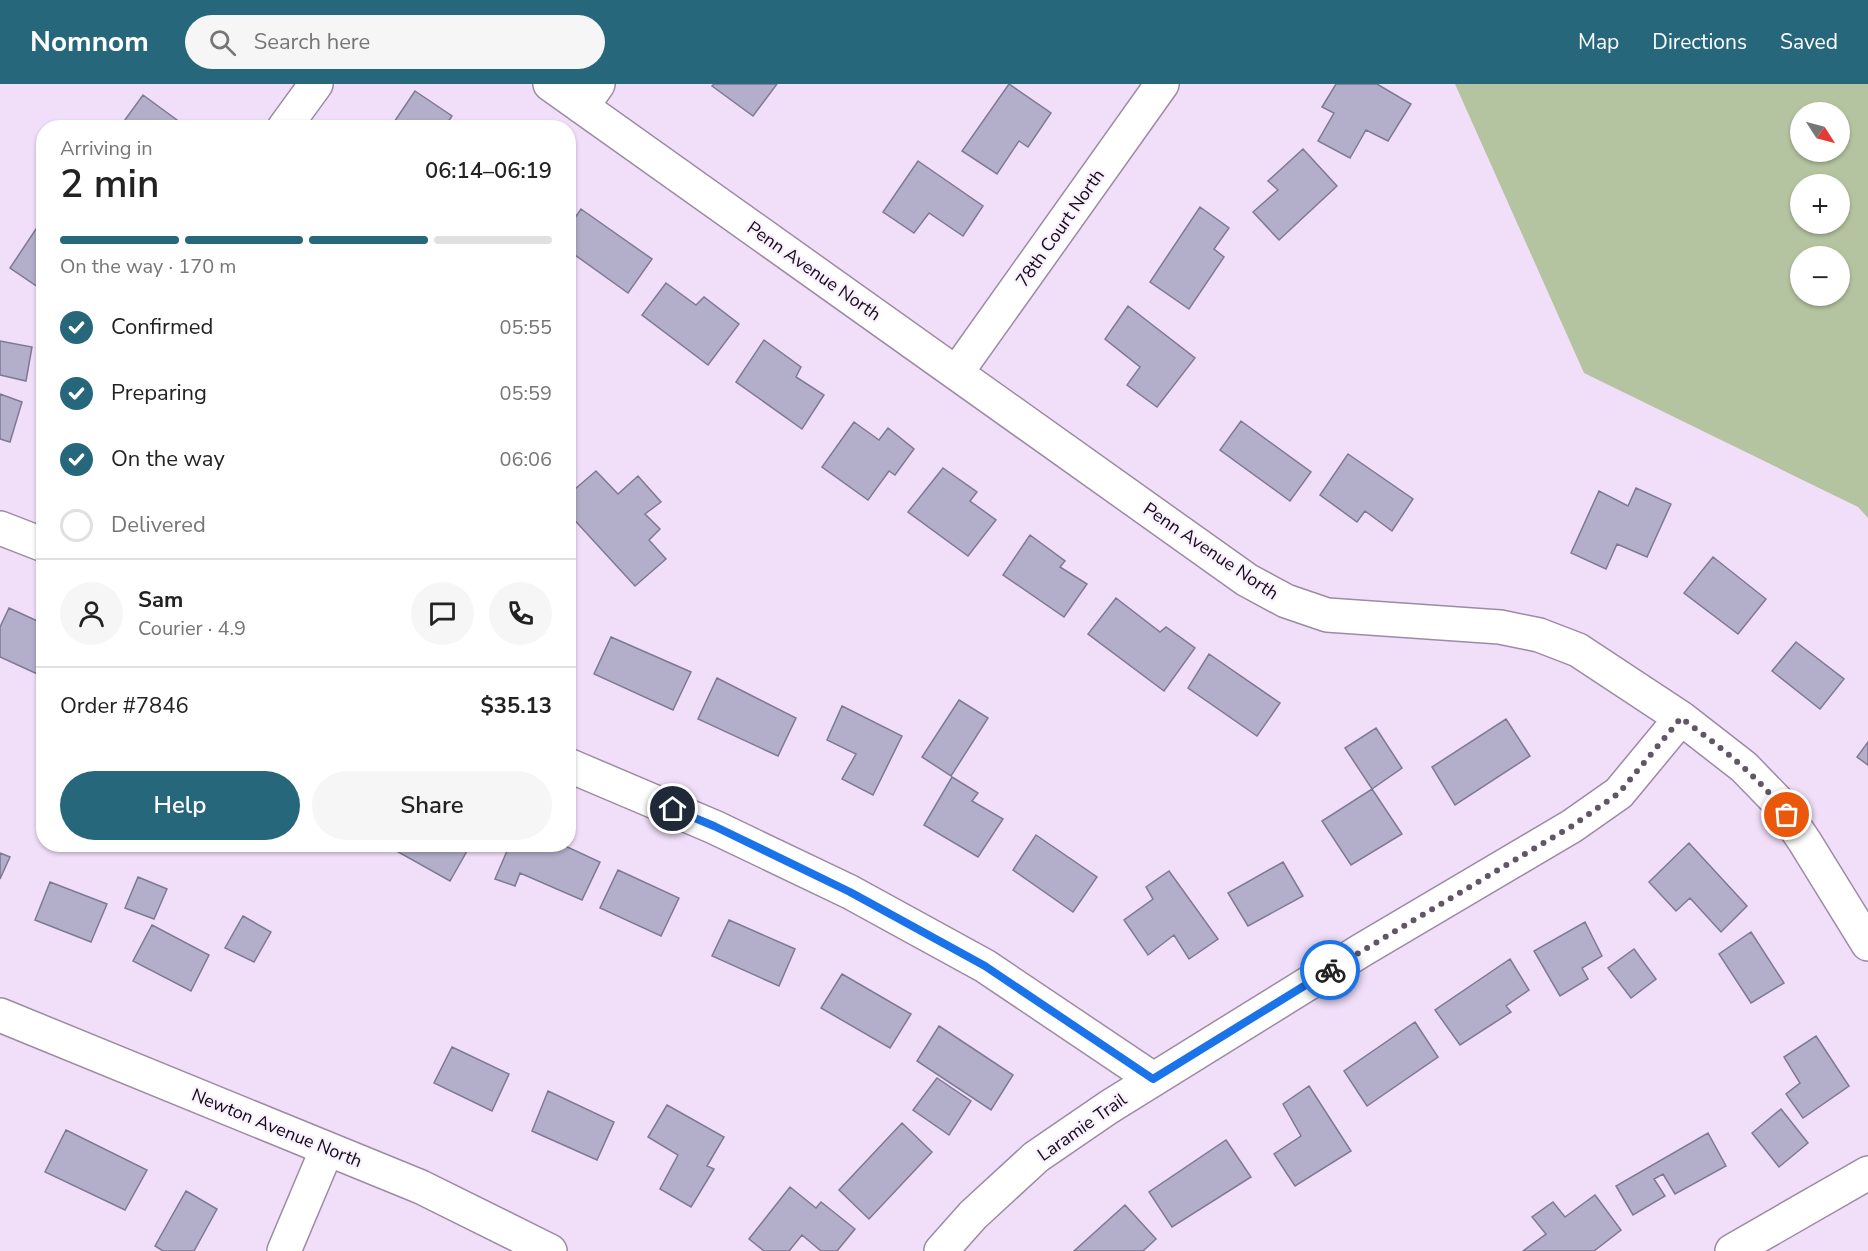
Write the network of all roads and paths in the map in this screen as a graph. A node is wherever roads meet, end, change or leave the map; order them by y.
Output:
1 (316, 84) edge
2 (550, 84) edge
3 (1162, 84) edge
4 (590, 95) edge
5 (290, 120) edge
6 (957, 372) junction
7 (0, 528) edge
8 (36, 542) edge
9 (1681, 718) junction
10 (576, 768) edge
11 (1868, 945) edge
12 (0, 1015) edge
13 (1153, 1079) junction
14 (327, 1149) junction
15 (1868, 1173) edge
16 (284, 1251) edge
17 (550, 1251) edge
18 (941, 1251) edge
19 (1732, 1251) edge

1 - 5 street
2 - 4 street, Penn Avenue North
3 - 6 street, 78th Court North
4 - 6 street, Penn Avenue North
6 - 9 street, Penn Avenue North
7 - 8 street
9 - 11 street, Penn Avenue North
9 - 13 street, Laramie Trail
10 - 13 street
12 - 14 street, Newton Avenue North
13 - 18 street, Laramie Trail
14 - 16 street
14 - 17 street, Newton Avenue North
15 - 19 street

